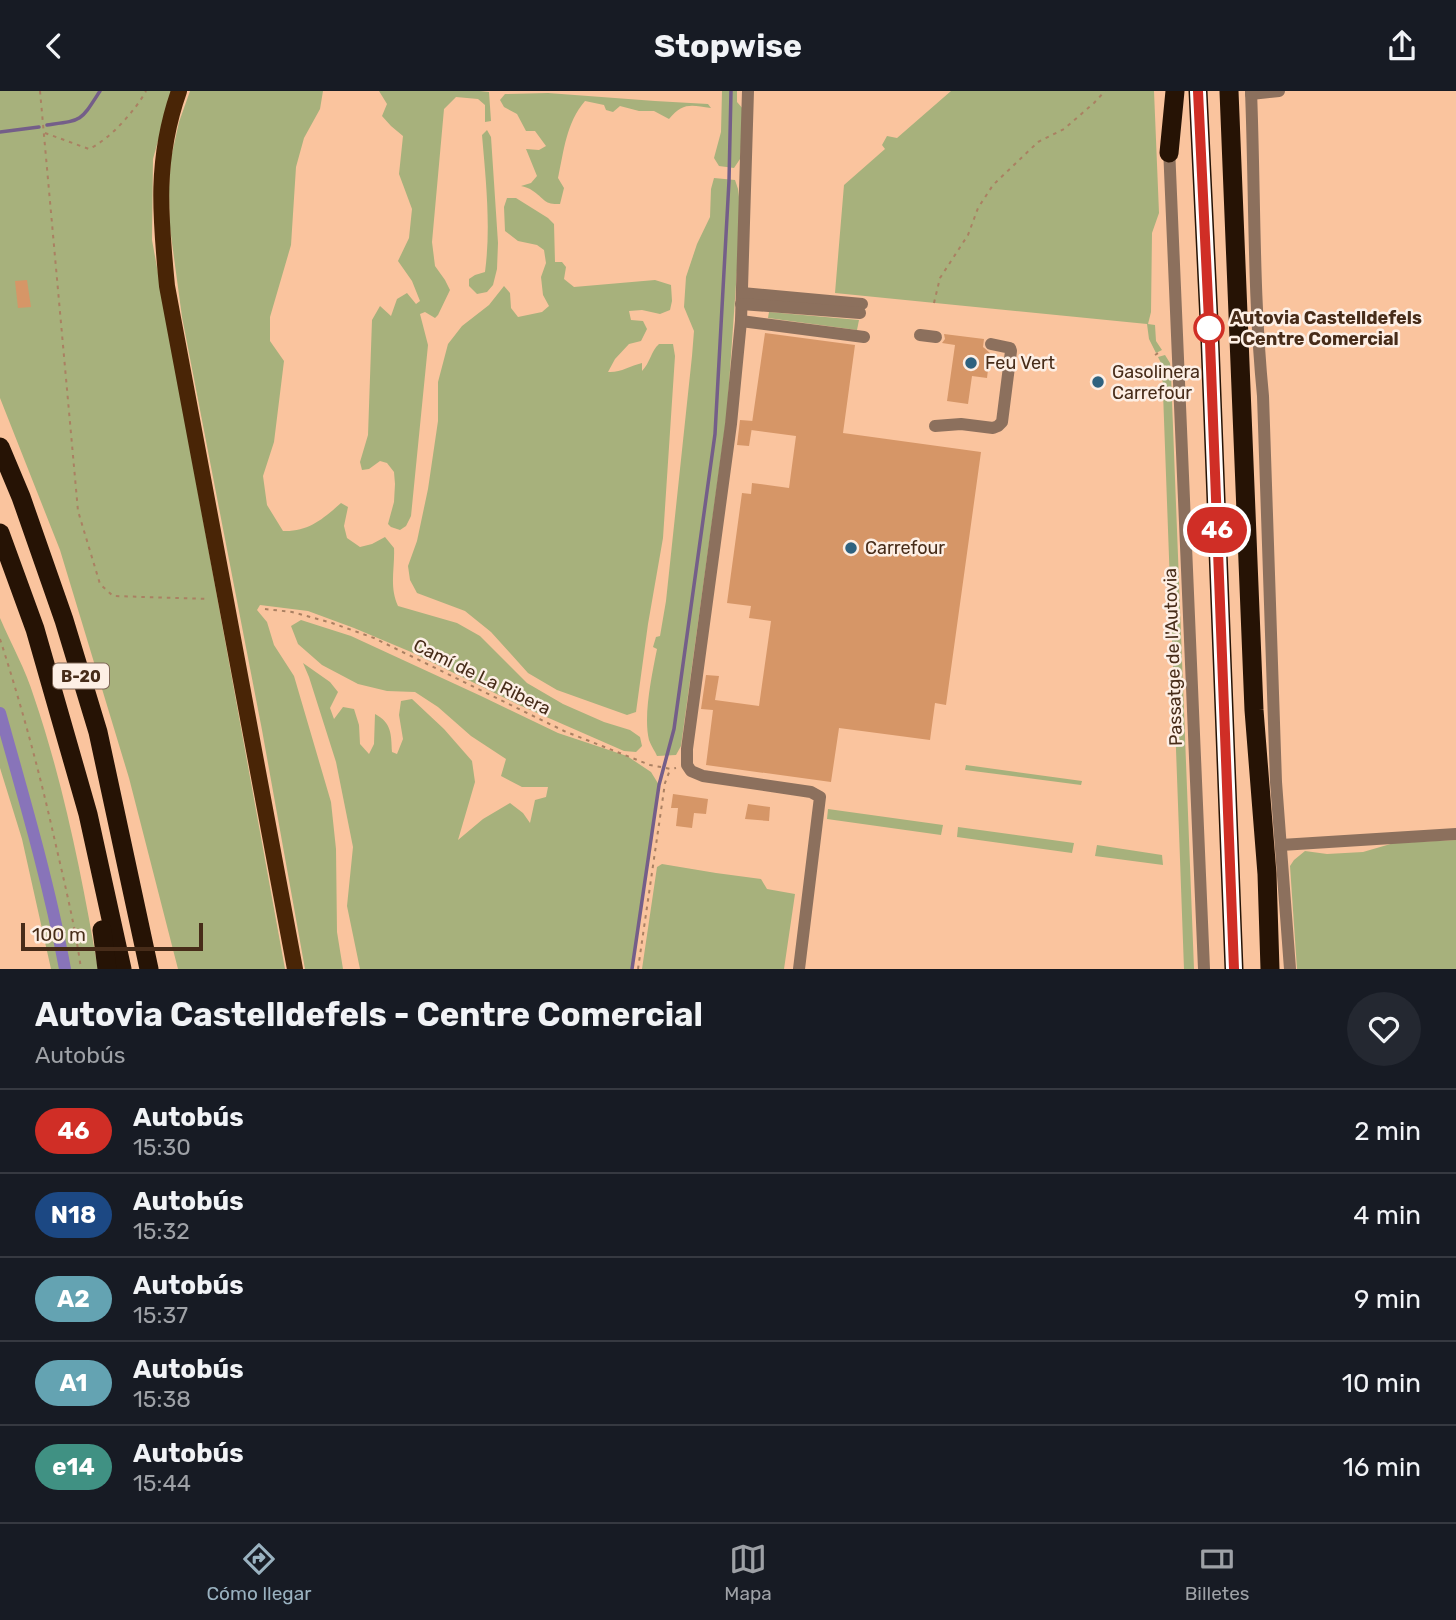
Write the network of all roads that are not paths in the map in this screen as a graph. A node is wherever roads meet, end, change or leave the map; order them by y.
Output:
1 (179, 91) edge
2 (748, 91) edge
3 (1167, 91) edge
4 (1175, 91) edge
5 (1198, 91) edge
6 (1229, 91) edge
7 (1279, 91) edge
8 (1251, 93) edge
9 (1169, 153) junction
10 (742, 298) junction
11 (861, 309) dead end
12 (741, 321) junction
13 (920, 335) dead end
14 (864, 337) dead end
15 (936, 337) dead end
16 (991, 344) dead end
17 (935, 426) dead end
18 (0, 447) edge
19 (0, 533) edge
20 (1254, 710) junction
21 (88, 814) junction
22 (1456, 834) edge
23 (1280, 845) junction
24 (138, 912) junction
25 (107, 969) edge
26 (122, 969) edge
27 (149, 969) edge
28 (162, 969) edge
29 (295, 969) edge
30 (799, 969) edge
31 (1205, 969) edge
32 (1234, 969) edge
33 (1258, 969) edge
34 (1270, 969) edge
35 (1290, 969) edge

1 - 29 main road
2 - 10 street
3 - 9 street, Passatge de l'Autovia
4 - 9 highway
5 - 32 highway
6 - 20 highway
7 - 8 street
8 - 23 street
9 - 31 street, Passatge de l'Autovia
10 - 11 street
10 - 12 street
12 - 14 street
12 - 30 street
13 - 15 street
16 - 17 street
18 - 24 highway, B-20
19 - 21 highway, B-20
20 - 33 highway
20 - 34 highway
21 - 25 highway
21 - 26 highway, B-20
22 - 23 street
23 - 35 street
24 - 27 highway, B-20
24 - 28 highway

